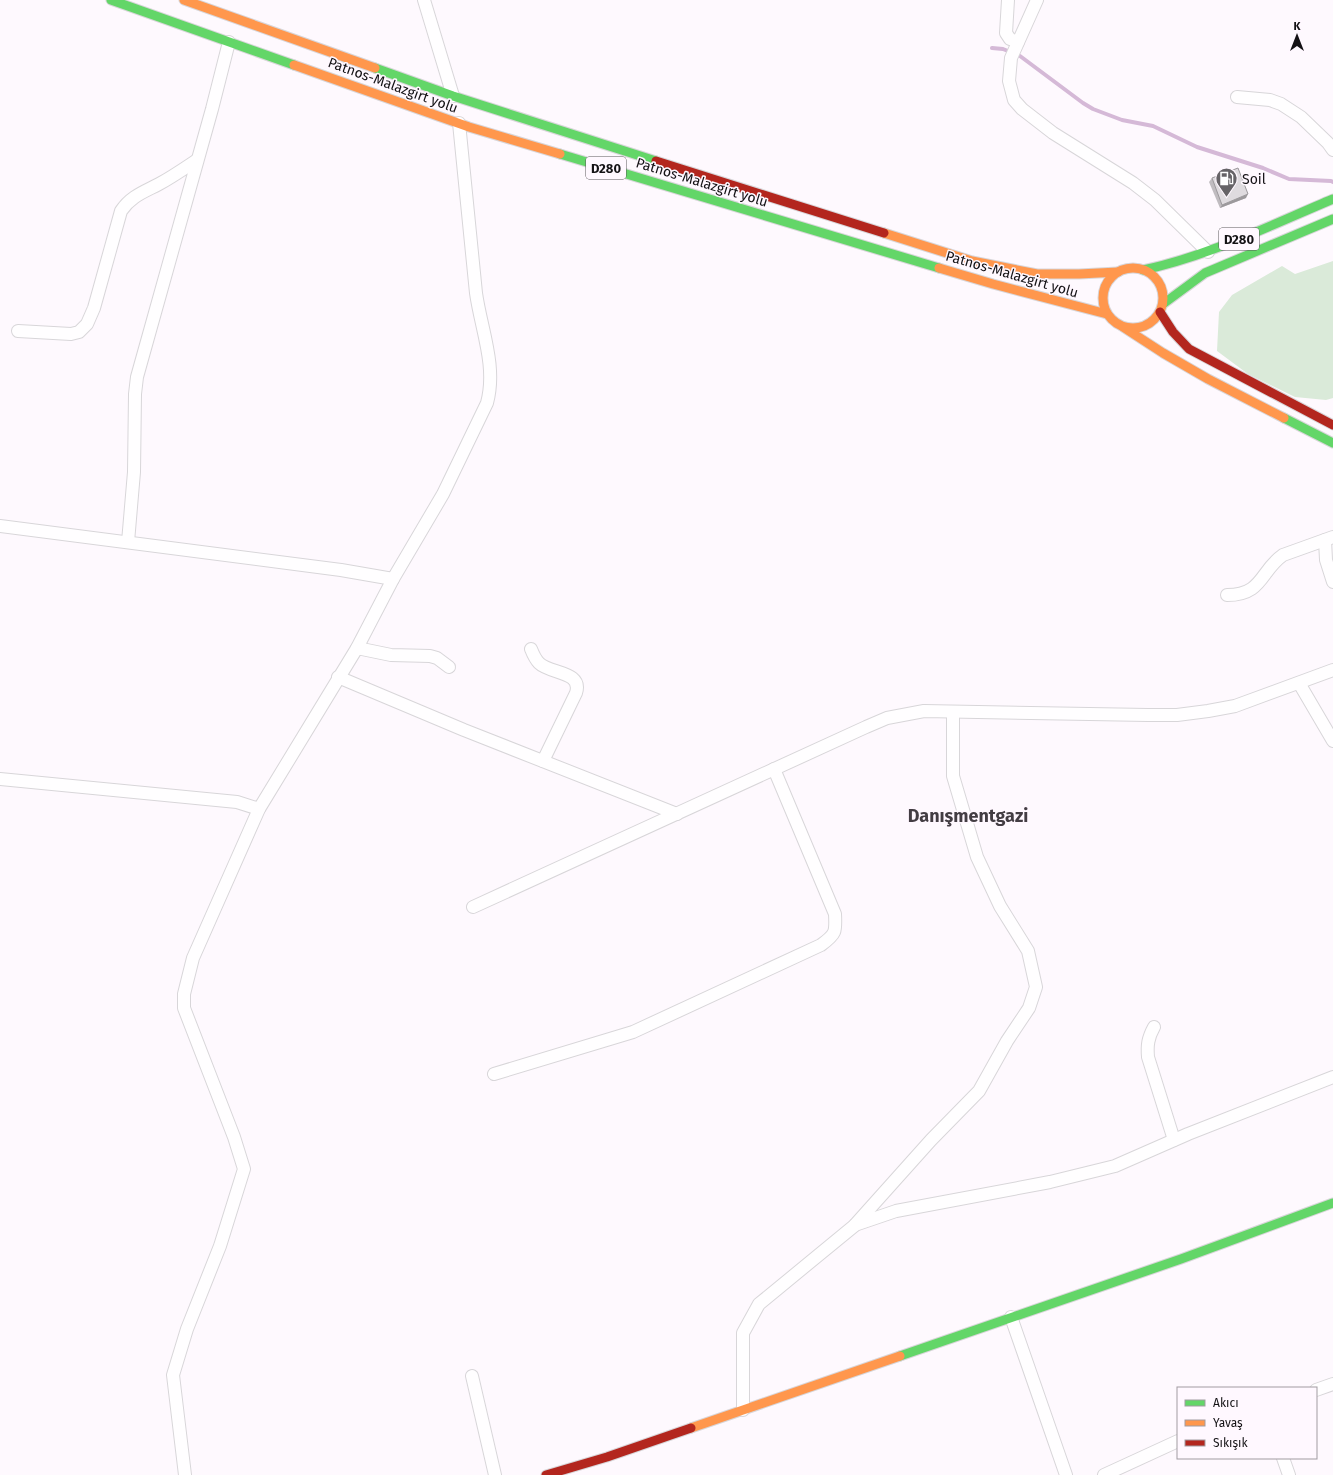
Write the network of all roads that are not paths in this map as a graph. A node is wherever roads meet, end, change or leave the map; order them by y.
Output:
1 (111, 0) edge
2 (184, 0) edge
3 (424, 0) edge
4 (1008, 0) edge
5 (1037, 0) edge
6 (229, 42) junction
7 (1014, 49) junction
8 (453, 96) junction
9 (1237, 97) dead end
10 (459, 123) junction
11 (1333, 150) edge
12 (197, 160) junction
13 (1333, 199) edge
14 (1333, 219) edge
15 (1208, 252) junction
16 (1143, 270) junction
17 (1118, 272) junction
18 (1161, 308) junction
19 (1107, 314) junction
20 (1123, 327) junction
21 (18, 331) dead end
22 (1333, 425) edge
23 (1333, 443) edge
24 (0, 526) edge
25 (1329, 539) edge
26 (128, 542) junction
27 (393, 579) junction
28 (1333, 582) edge
29 (1227, 594) dead end
30 (357, 648) junction
31 (531, 649) dead end
32 (449, 667) dead end
33 (1333, 670) edge
34 (338, 677) junction
35 (1299, 683) junction
36 (953, 712) junction
37 (1333, 740) edge
38 (543, 761) junction
39 (774, 769) junction
40 (0, 779) edge
41 (259, 809) junction
42 (677, 814) junction
43 (473, 907) dead end
44 (1154, 1027) dead end
45 (494, 1074) dead end
46 (1333, 1077) edge
47 (1174, 1140) junction
48 (1333, 1203) edge
49 (854, 1226) junction
50 (1011, 1317) junction
51 (472, 1376) dead end
52 (1333, 1384) edge
53 (1317, 1390) edge
54 (743, 1410) junction
55 (1177, 1441) edge
56 (1283, 1459) edge
57 (185, 1475) edge
58 (495, 1475) edge
59 (546, 1475) edge
60 (1066, 1475) edge
61 (1104, 1475) edge
62 (1289, 1475) edge

1 - 6 main road, Patnos-Malazgirt yolu / D280
2 - 8 main road, D280
3 - 8 street
4 - 7 street
5 - 7 street
6 - 10 main road, Patnos-Malazgirt yolu / D280
6 - 12 street
7 - 15 street
8 - 17 main road, D280
9 - 11 street
10 - 19 main road, Patnos-Malazgirt yolu / D280
10 - 27 street
12 - 21 street
12 - 26 street
13 - 15 main road, D280
14 - 18 main road, D280
15 - 16 main road, D280
16 - 17 main road, D280
16 - 18 main road
17 - 19 main road
18 - 20 main road, D280
18 - 22 main road
19 - 20 main road, D280
20 - 23 main road
24 - 26 street
25 - 28 street
25 - 29 street
26 - 27 street
27 - 30 street
30 - 32 street
30 - 34 street
31 - 38 street
33 - 35 street
34 - 38 street
34 - 41 street
35 - 36 street
35 - 37 street
36 - 39 street
36 - 49 street
38 - 42 street
39 - 42 street
39 - 45 street
40 - 41 street
41 - 57 street
42 - 43 street
44 - 47 street
46 - 47 street
47 - 49 street
48 - 50 main road
49 - 54 street
50 - 54 main road
50 - 60 street
51 - 58 street
52 - 53 street
54 - 59 main road
55 - 61 street
56 - 62 street

